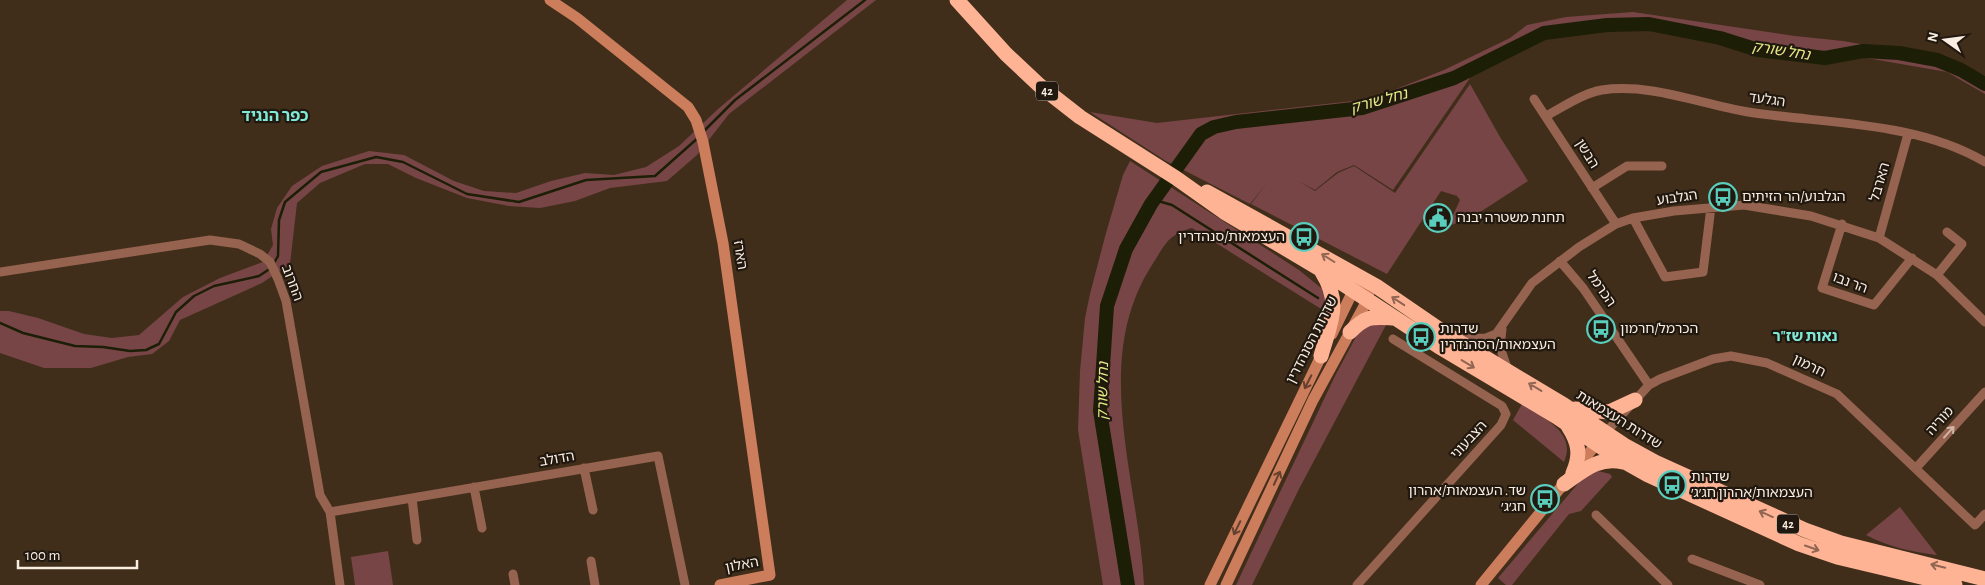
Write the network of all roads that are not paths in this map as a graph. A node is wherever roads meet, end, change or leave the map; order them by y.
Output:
1 (550, 0) edge
2 (956, 0) edge
3 (1534, 99) dead end
4 (1546, 116) junction
5 (1908, 134) junction
6 (1985, 162) edge
7 (1662, 166) dead end
8 (1176, 178) junction
9 (1592, 188) junction
10 (1711, 207) junction
11 (1633, 218) junction
12 (1616, 224) junction
13 (1842, 224) junction
14 (1947, 232) dead end
15 (1879, 238) junction
16 (1912, 258) junction
17 (1560, 261) junction
18 (1320, 269) junction
19 (0, 272) edge
20 (1937, 275) junction
21 (1370, 283) junction
22 (1353, 291) junction
23 (1368, 299) junction
24 (1397, 318) junction
25 (1985, 322) edge
26 (1502, 328) junction
27 (1350, 332) junction
28 (1392, 339) dead end
29 (1455, 339) junction
30 (1321, 356) junction
31 (1508, 371) junction
32 (1649, 385) junction
33 (1985, 392) edge
34 (1635, 400) junction
35 (1559, 402) junction
36 (1566, 423) junction
37 (1601, 438) junction
38 (1625, 462) junction
39 (584, 468) junction
40 (1916, 468) junction
41 (1568, 479) junction
42 (474, 487) junction
43 (412, 498) junction
44 (593, 510) dead end
45 (330, 512) junction
46 (1985, 514) edge
47 (1596, 515) dead end
48 (482, 528) dead end
49 (417, 540) dead end
50 (1692, 559) dead end
51 (591, 561) dead end
52 (513, 574) dead end
53 (1985, 579) edge
54 (771, 580) edge
55 (1487, 583) edge
56 (1747, 583) edge
57 (340, 585) edge
58 (515, 585) edge
59 (595, 585) edge
60 (685, 585) edge
61 (720, 585) edge
62 (1210, 585) edge
63 (1226, 585) edge
64 (1357, 585) edge
65 (1668, 585) edge
66 (1760, 585) edge
67 (1956, 585) edge

1 - 54 street, הארז
2 - 8 highway, 42
3 - 4 street, הבשן
4 - 5 street, הגלעד
4 - 9 street, הבשן
5 - 6 street, הגלעד
5 - 15 street, הארבל
7 - 9 street
8 - 18 highway, 42
21 -> 8 highway, 42
9 - 12 street, הבשן
10 - 11 street, הגלבוע
10 - 11 street
10 - 13 street, הגלבוע
11 - 12 street, הגלבוע
12 - 17 street, הגלבוע
13 - 15 street, הגלבוע
13 - 16 street, הר נבו
14 - 20 street
15 - 16 street, הגלבוע
16 - 20 street, הגלבוע
17 - 26 street, הגלבוע
17 - 32 street, הכרמל
18 - 22 highway, 42
18 - 30 highway
19 - 45 street, החרוב
20 - 25 street, הגלבוע
21 - 22 street, שדרות הסנהדרין
21 - 23 street, שדרות הסנהדרין
29 -> 21 highway, שדרות העצמאות / 42
22 - 23 highway, 42
22 - 30 street, שדרות הסנהדרין
23 - 24 highway, שדרות העצמאות / 42
23 - 27 street, שדרות הסנהדרין
24 - 27 highway
24 -> 36 highway, שדרות העצמאות / 42
26 - 29 street
26 - 31 street
63 -> 27 street, שדרות הסנהדרין
28 - 64 street, הצבעוני
29 - 31 highway, שדרות העצמאות / 42
30 -> 62 street, שדרות הסנהדרין
35 -> 31 highway, שדרות העצמאות / 42
32 - 34 street, חרמון
32 - 40 street, חרמון
40 -> 33 street, מוריה
34 - 35 highway
34 - 37 street, חרמון
35 - 37 highway, שדרות העצמאות / 42
36 - 37 highway, שדרות העצמאות / 42
36 - 41 highway
37 - 38 highway, שדרות העצמאות / 42
37 - 41 street
53 -> 37 highway, שדרות העצמאות / 42
38 - 41 highway
38 -> 67 highway, שדרות העצמאות / 42
39 - 42 street, הדולב
39 - 44 street
39 - 60 street, הדולב
40 - 46 street, חרמון
41 - 55 street
42 - 43 street, הדולב
42 - 48 street
43 - 45 street, הדולב
43 - 49 street
45 - 57 street, החרוב
47 - 65 street
50 - 56 street
51 - 59 street
52 - 58 street
54 - 61 street, האלון
56 - 66 street

